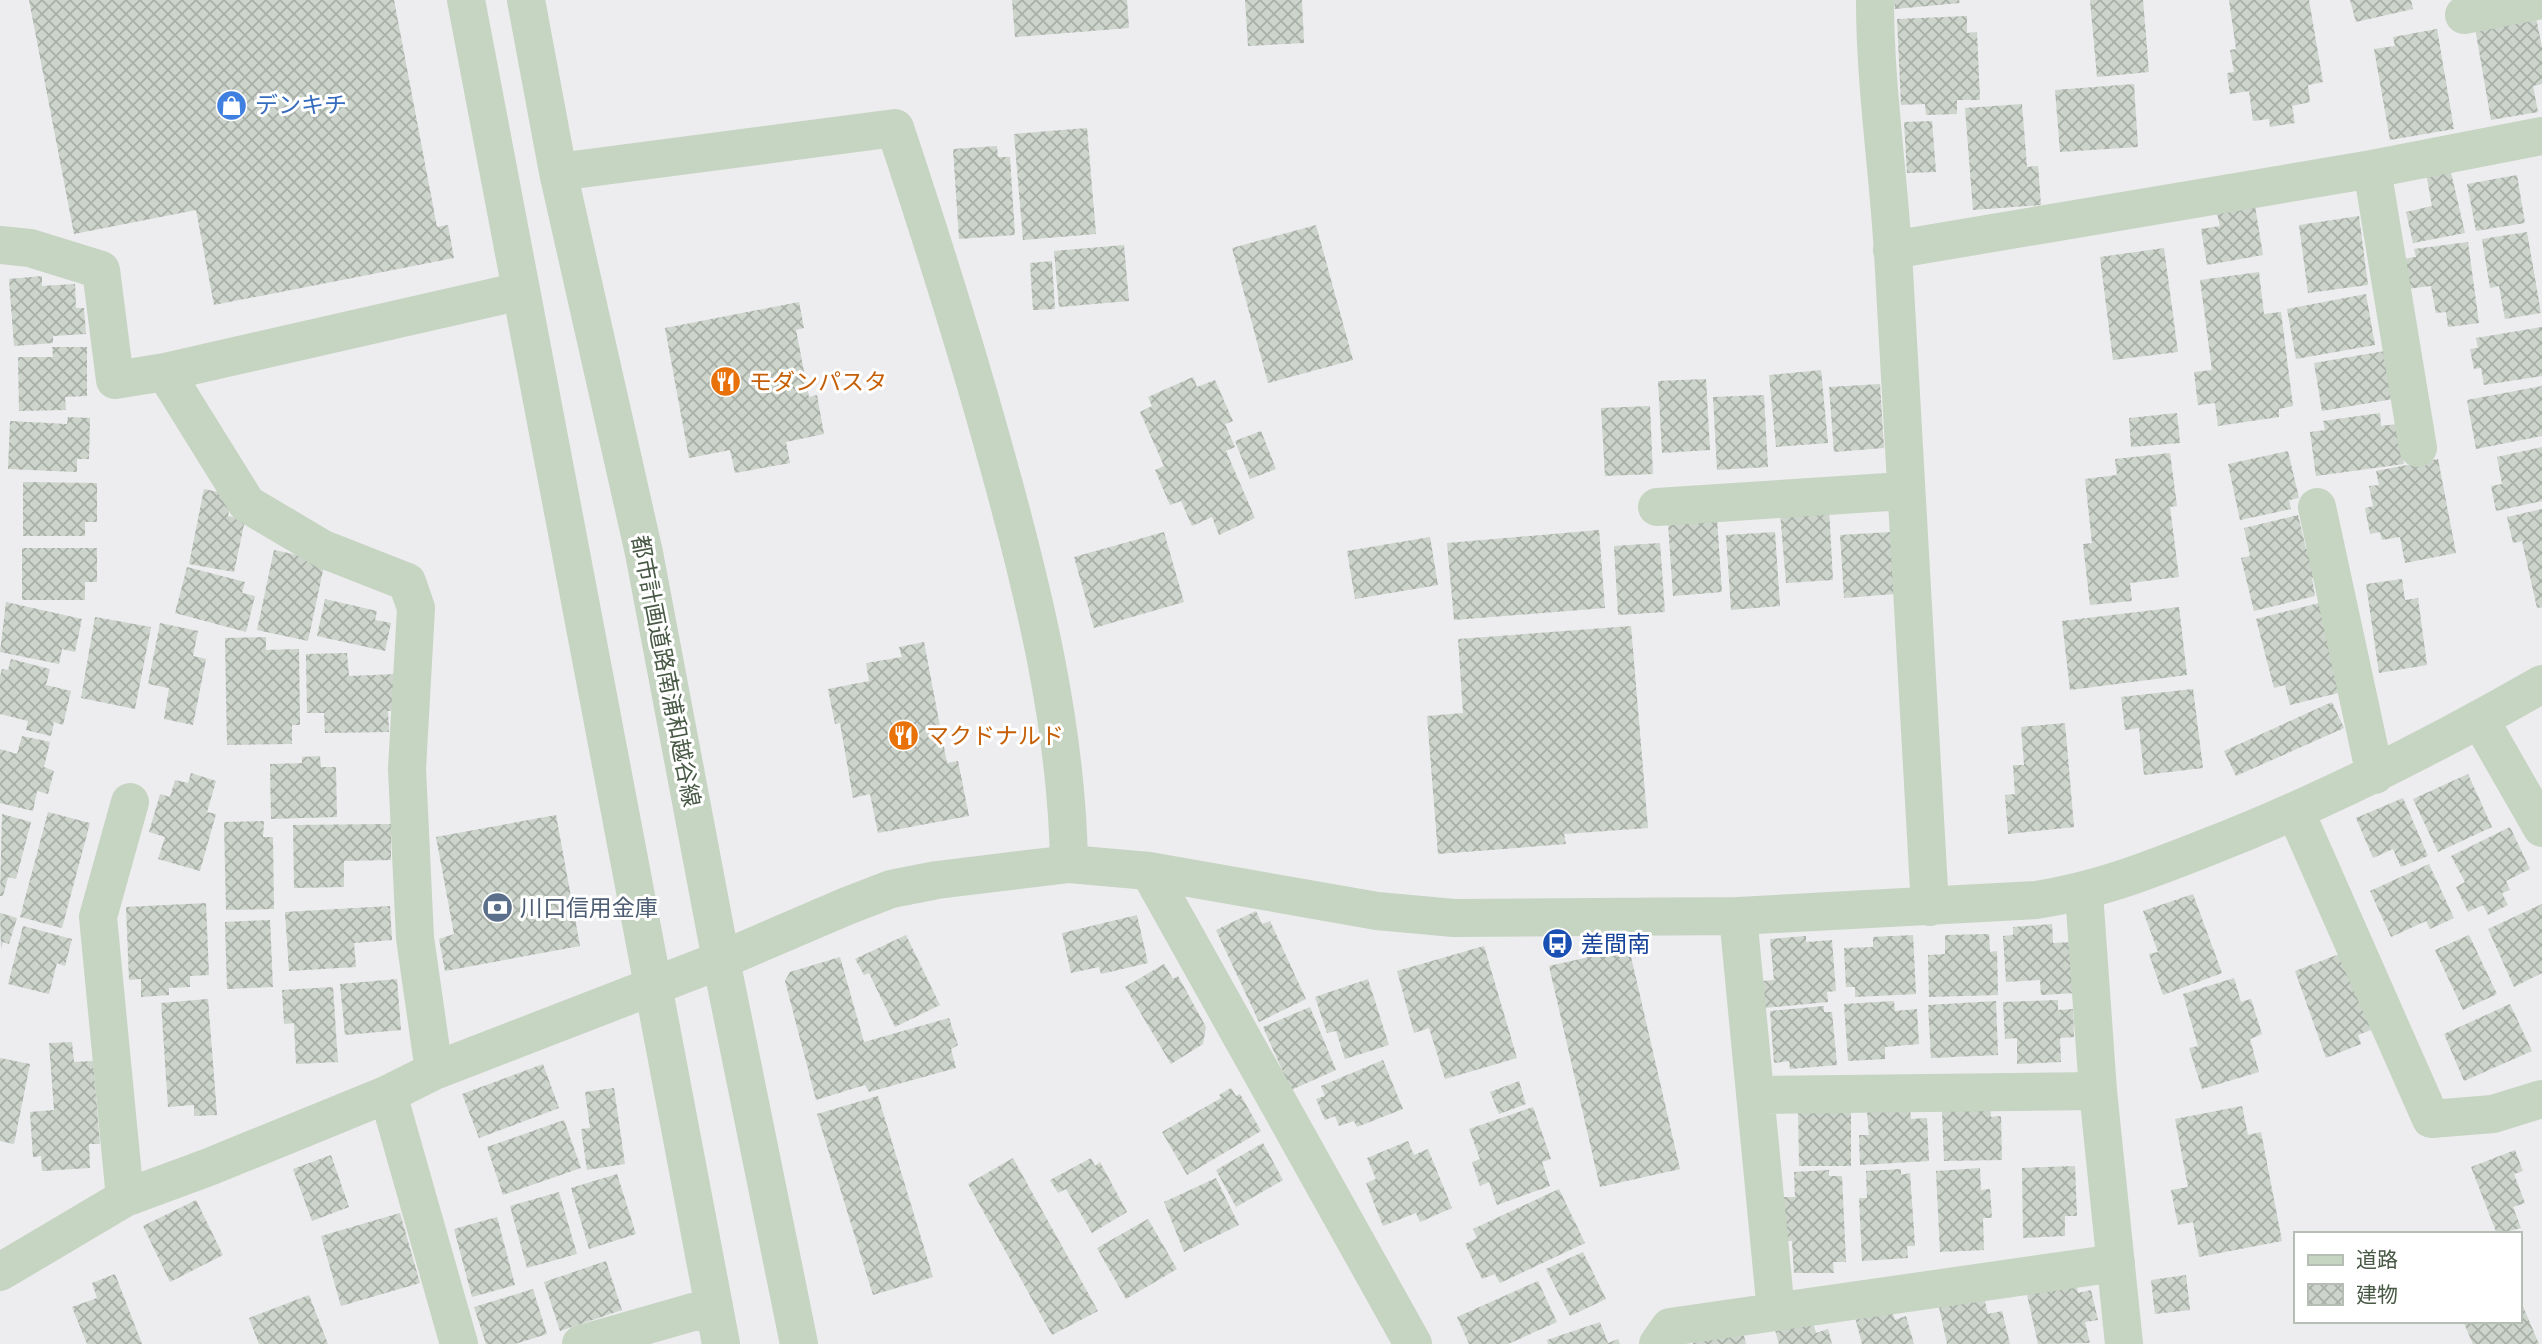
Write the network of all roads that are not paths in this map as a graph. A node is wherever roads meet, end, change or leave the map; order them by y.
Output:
1 (466, 0) edge
2 (526, 0) edge
3 (1875, 0) edge
4 (2542, 0) edge
5 (2464, 15) dead end
6 (2542, 136) edge
7 (2372, 169) junction
8 (558, 172) junction
9 (0, 245) edge
10 (1892, 250) junction
11 (521, 291) junction
12 (165, 372) junction
13 (2418, 448) dead end
14 (1903, 491) junction
15 (1657, 507) dead end
16 (2317, 507) dead end
17 (2542, 684) edge
18 (2480, 720) junction
19 (2375, 775) junction
20 (130, 803) dead end
21 (2296, 813) junction
22 (2542, 828) edge
23 (1069, 864) junction
24 (1149, 871) junction
25 (2084, 893) junction
26 (1930, 907) junction
27 (1738, 916) junction
28 (721, 960) junction
29 (654, 986) junction
30 (434, 1071) junction
31 (2098, 1091) junction
32 (388, 1094) junction
33 (1755, 1095) junction
34 (2542, 1099) edge
35 (125, 1198) junction
36 (2116, 1263) junction
37 (0, 1272) edge
38 (714, 1307) junction
39 (1776, 1312) junction
40 (459, 1344) edge
41 (581, 1344) edge
42 (721, 1344) edge
43 (799, 1344) edge
44 (1413, 1344) edge
45 (1658, 1344) edge
46 (2124, 1344) edge

1 - 11 street
2 - 8 street, 都市計画道路南浦和越谷線
3 - 10 street
4 - 5 street
6 - 7 street
7 - 10 street
7 - 13 street
8 - 23 street
8 - 28 street, 都市計画道路南浦和越谷線
9 - 12 street
10 - 14 street
11 - 12 street
11 - 29 street
12 - 30 street
14 - 15 street
14 - 26 street
16 - 19 street
17 - 18 street
18 - 19 street
18 - 22 street
19 - 21 street
20 - 35 street
21 - 25 street
21 - 34 street
23 - 24 street
23 - 28 street
24 - 27 street
24 - 44 street
25 - 26 street
25 - 31 street
26 - 27 street
27 - 33 street
28 - 29 street
28 - 43 street, 都市計画道路南浦和越谷線
29 - 30 street
29 - 38 street
30 - 32 street
31 - 33 street
31 - 36 street
32 - 35 street
32 - 40 street
33 - 39 street
35 - 37 street
36 - 39 street
36 - 46 street
38 - 41 street
38 - 42 street
39 - 45 street

